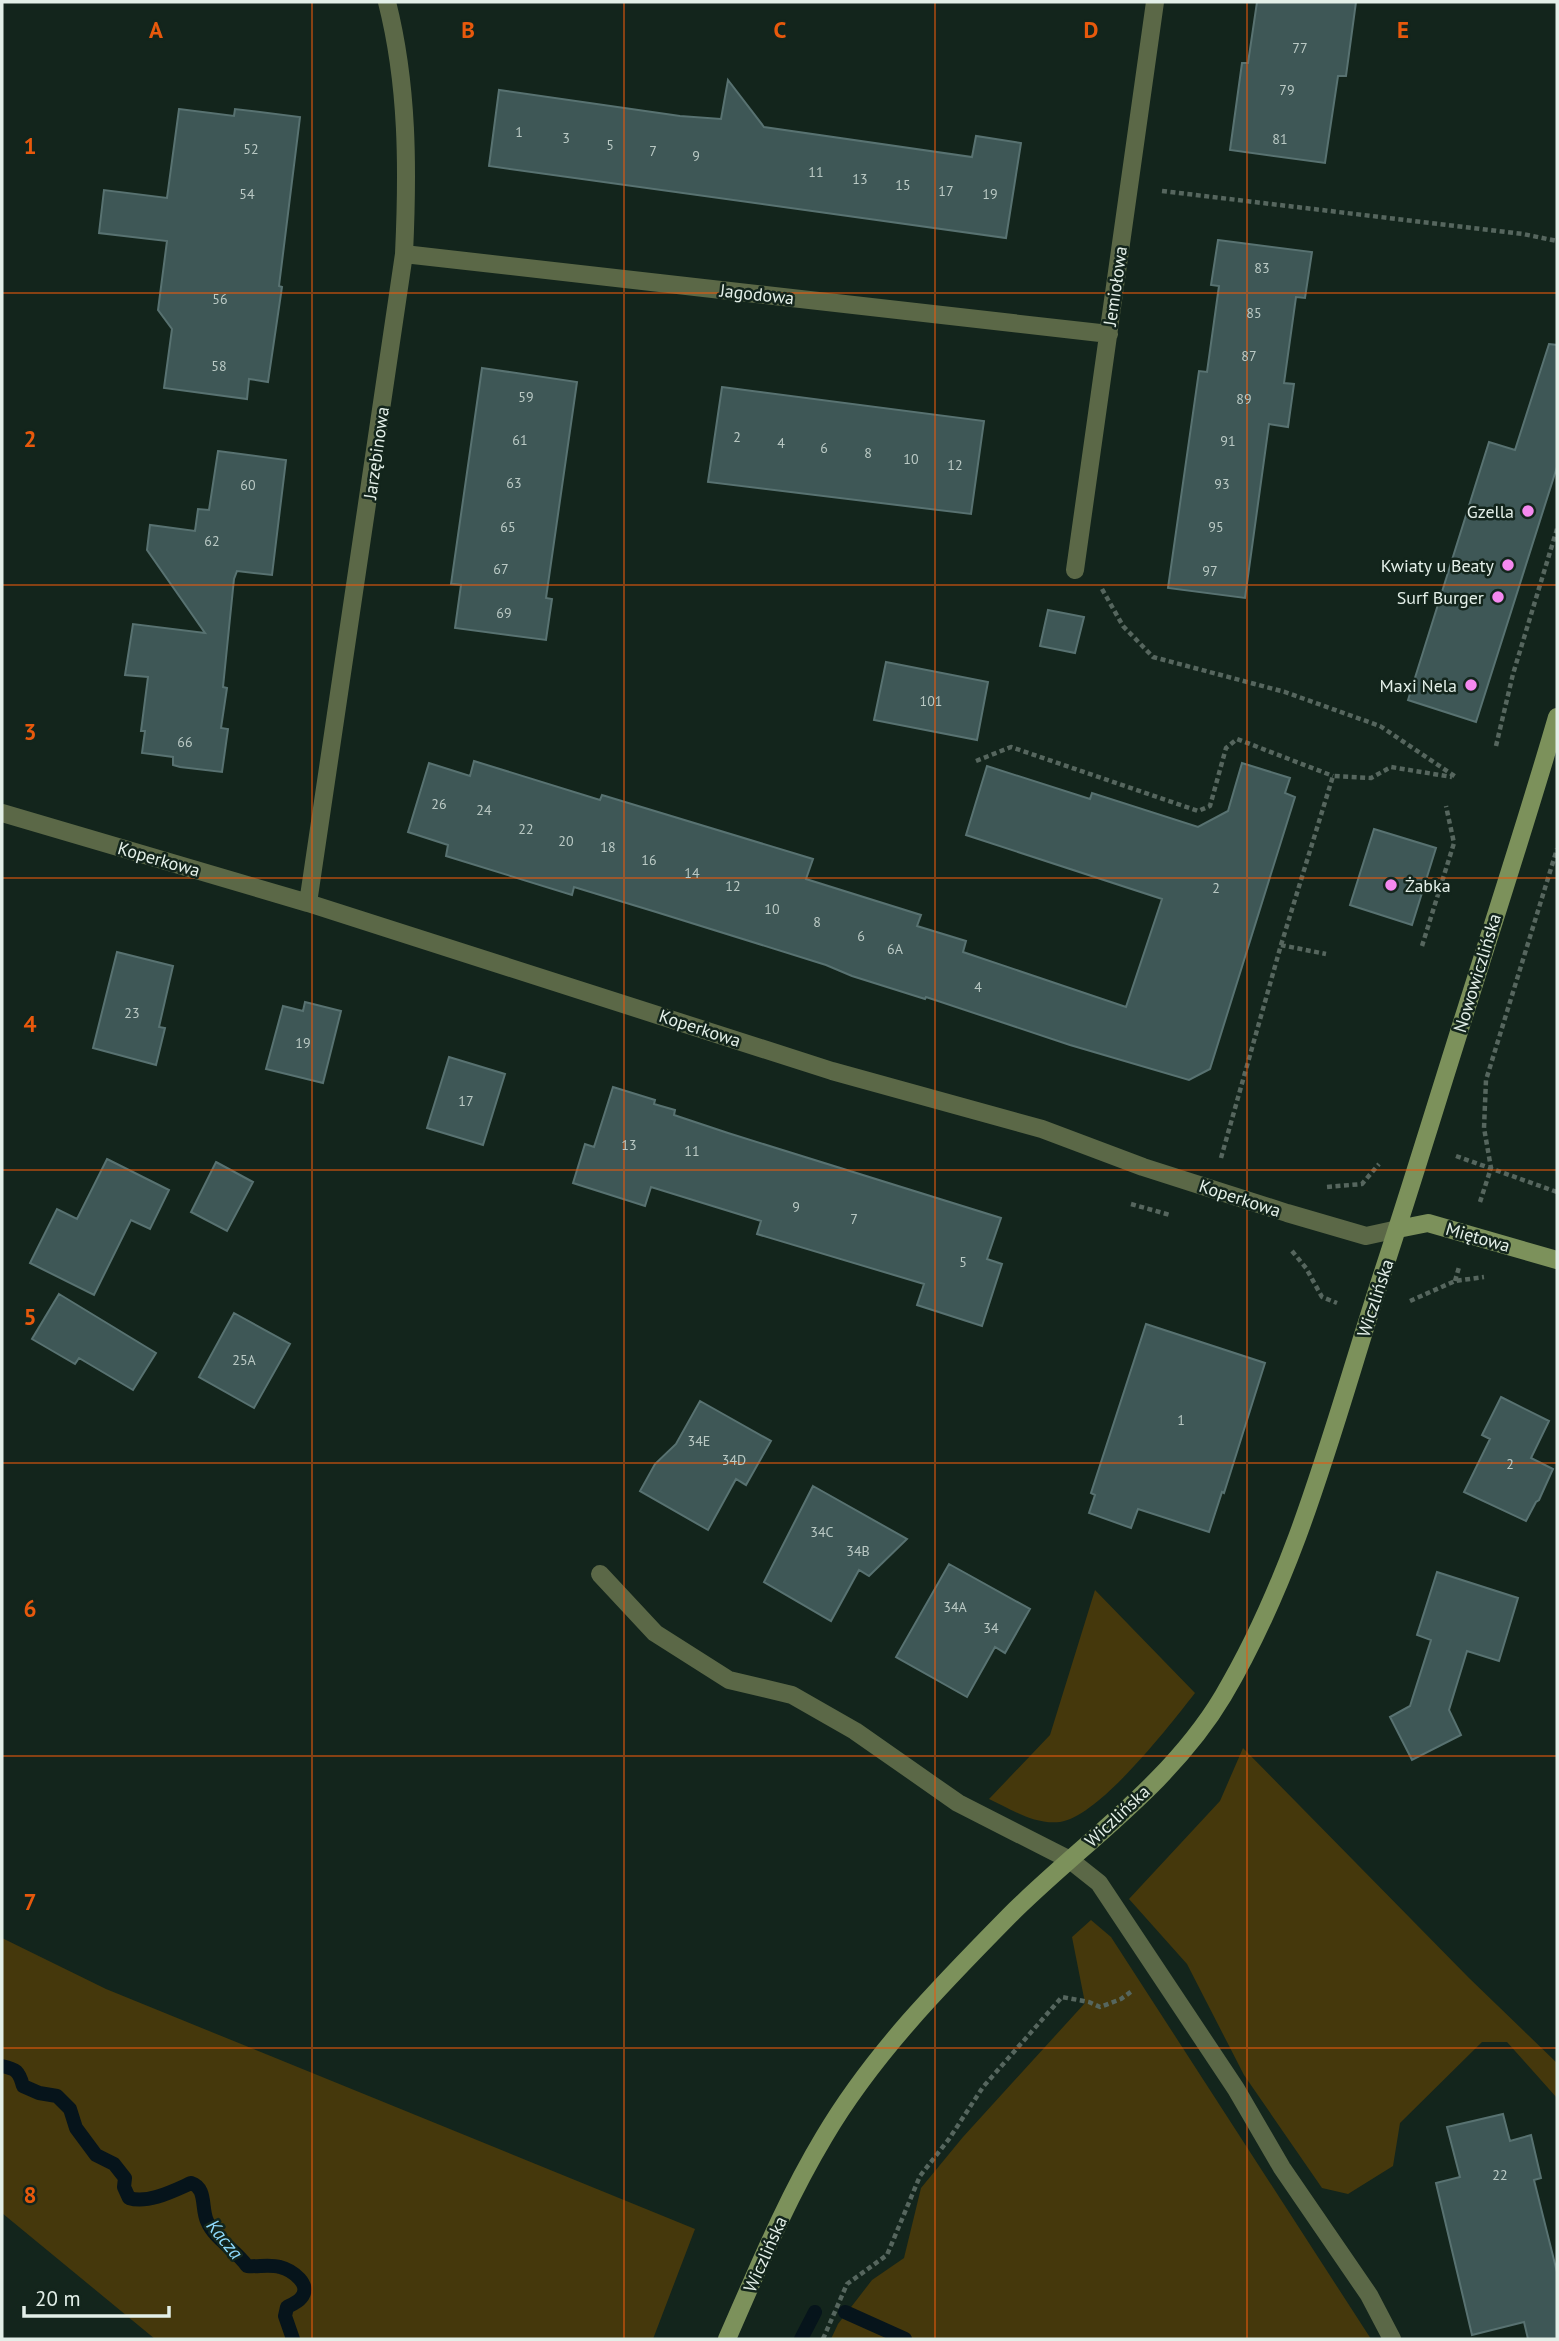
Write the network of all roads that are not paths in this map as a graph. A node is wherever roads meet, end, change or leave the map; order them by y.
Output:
1 (387, 2) edge
2 (1155, 2) edge
3 (404, 254) junction
4 (1109, 334) junction
5 (1076, 570) road end
6 (1557, 718) edge
7 (2, 813) edge
8 (307, 902) junction
9 (1398, 1229) junction
10 (1557, 1260) edge
11 (600, 1574) dead end
12 (1070, 1860) junction
13 (727, 2339) edge
14 (1392, 2339) edge

1 - 3 street, Jarzębinowa
2 - 4 street, Jemiołowa
3 - 4 street, Jagodowa
3 - 8 street, Jarzębinowa
4 - 5 street, Jemiołowa
6 - 9 street, Nowowiczlińska
7 - 8 street, Koperkowa
8 - 9 street, Koperkowa
9 - 10 street, Miętowa
9 - 12 street, Wiczlińska
11 - 12 street
12 - 13 street, Wiczlińska
12 - 14 street

